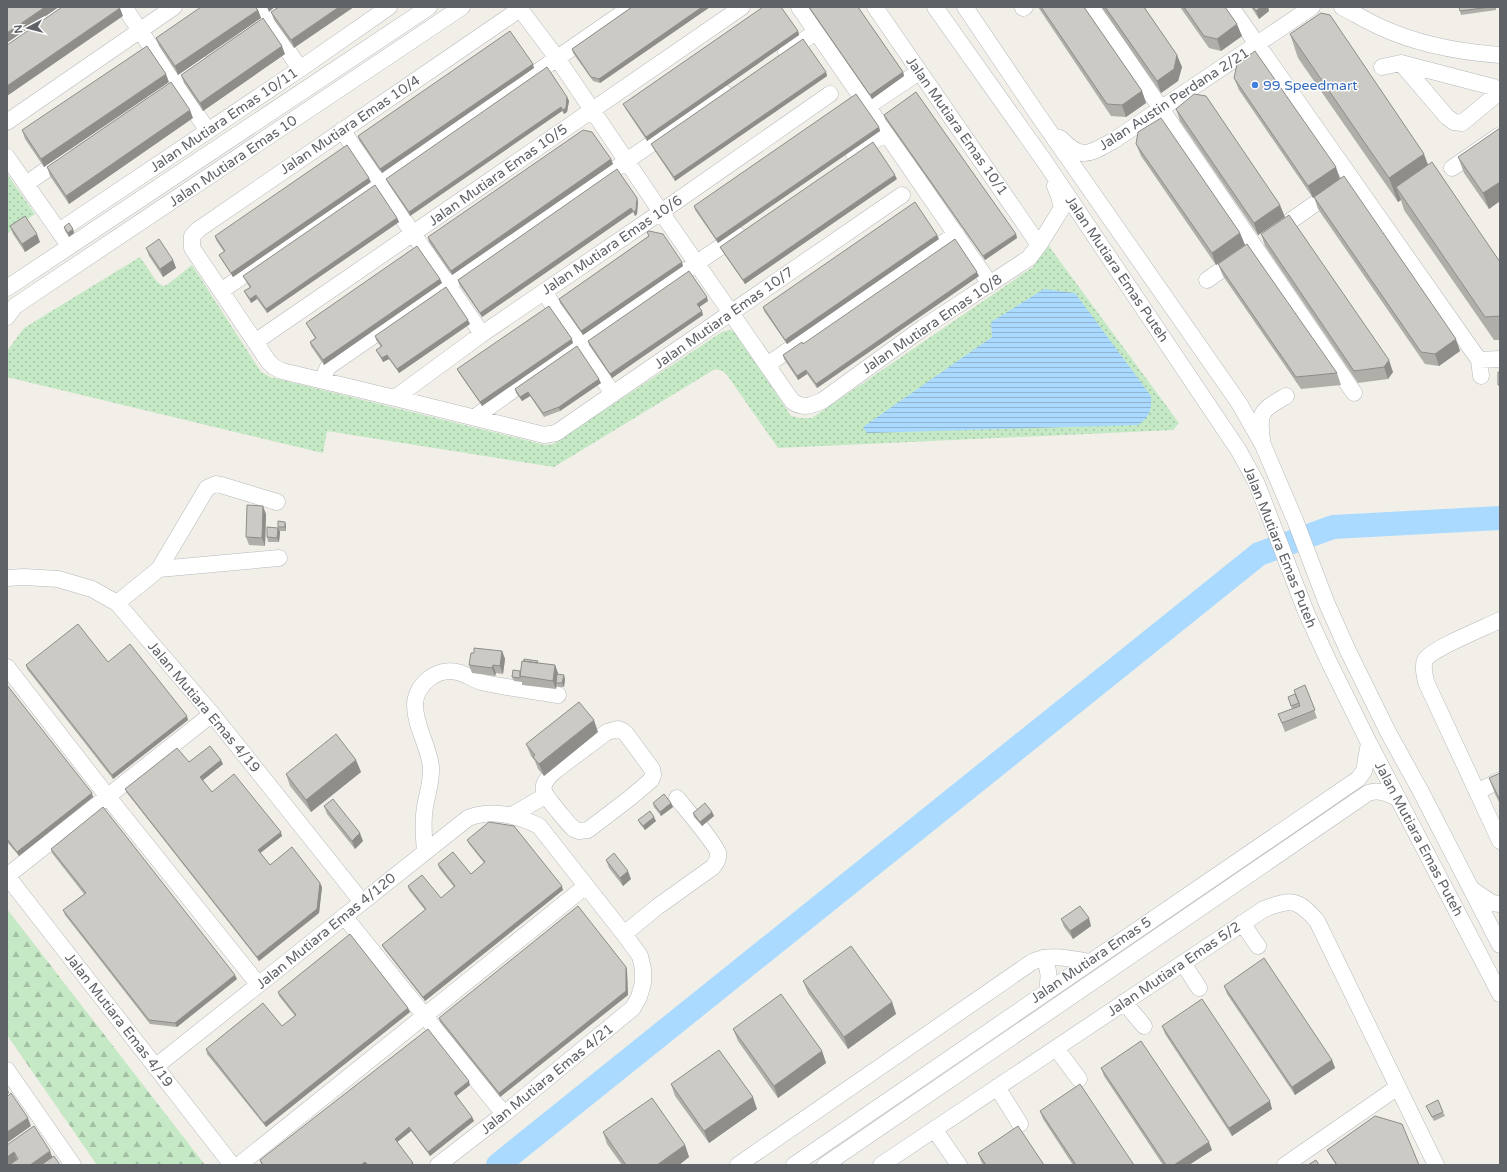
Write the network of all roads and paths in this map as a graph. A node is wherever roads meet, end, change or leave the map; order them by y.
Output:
1 (61, 7) edge
2 (124, 7) edge
3 (174, 7) edge
4 (282, 7) edge
5 (389, 7) edge
6 (429, 7) edge
7 (462, 7) edge
8 (631, 7) edge
9 (742, 7) edge
10 (799, 7) edge
11 (875, 7) edge
12 (935, 7) edge
13 (965, 7) edge
14 (1092, 7) edge
15 (1231, 7) edge
16 (1312, 7) edge
17 (1342, 7) edge
18 (516, 8) edge
19 (263, 12) edge
20 (140, 31) junction
21 (816, 32) junction
22 (233, 40) edge
23 (7, 45) edge
24 (1258, 45) junction
25 (214, 53) edge
26 (1500, 55) edge
27 (558, 58) junction
28 (776, 58) edge
29 (1401, 63) junction
30 (1382, 67) dead end
31 (300, 69) junction
32 (919, 72) junction
33 (174, 80) junction
34 (737, 85) edge
35 (830, 94) dead end
36 (142, 102) edge
37 (868, 106) junction
38 (1162, 108) junction
39 (592, 110) junction
40 (1038, 115) junction
41 (7, 122) edge
42 (342, 130) junction
43 (208, 131) junction
44 (886, 133) junction
45 (1500, 136) edge
46 (78, 148) edge
47 (7, 157) edge
48 (626, 160) junction
49 (1045, 162) junction
50 (840, 164) edge
51 (1452, 168) dead end
52 (1350, 178) junction
53 (378, 182) junction
54 (26, 184) junction
55 (902, 195) dead end
56 (661, 212) junction
57 (78, 219) junction
58 (749, 228) edge
59 (59, 231) junction
60 (89, 234) junction
61 (414, 234) junction
62 (956, 234) junction
63 (1039, 245) junction
64 (1254, 246) junction
65 (70, 247) junction
66 (100, 250) junction
67 (81, 263) junction
68 (697, 264) junction
69 (1207, 280) dead end
70 (448, 284) junction
71 (990, 284) junction
72 (7, 288) edge
73 (220, 291) junction
74 (544, 292) junction
75 (731, 314) junction
76 (7, 317) edge
77 (482, 334) junction
78 (255, 342) junction
79 (579, 343) junction
80 (1500, 359) edge
81 (767, 365) junction
82 (322, 380) junction
83 (1354, 393) dead end
84 (613, 394) junction
85 (1286, 396) dead end
86 (396, 398) junction
87 (475, 417) junction
88 (1263, 445) junction
89 (277, 502) dead end
90 (279, 558) dead end
91 (159, 569) junction
92 (7, 578) edge
93 (117, 603) junction
94 (1500, 620) edge
95 (7, 667) edge
96 (558, 694) dead end
97 (212, 714) junction
98 (1369, 743) junction
99 (1500, 780) edge
100 (1477, 792) junction
101 (545, 796) junction
102 (108, 797) junction
103 (677, 798) dead end
104 (1398, 798) junction
105 (508, 815) junction
106 (1500, 841) edge
107 (425, 852) junction
108 (7, 876) edge
109 (586, 886) junction
110 (1472, 890) junction
111 (362, 902) junction
112 (1500, 904) edge
113 (1458, 912) junction
114 (344, 916) junction
115 (1242, 923) junction
116 (624, 934) junction
117 (1496, 935) edge
118 (1258, 946) dead end
119 (1043, 958) junction
120 (1090, 962) junction
121 (1183, 963) junction
122 (258, 984) junction
123 (1199, 988) dead end
124 (1500, 989) edge
125 (1047, 991) junction
126 (1500, 994) edge
127 (1124, 1002) junction
128 (425, 1016) junction
129 (1144, 1026) dead end
130 (1056, 1048) junction
131 (155, 1067) junction
132 (7, 1070) edge
133 (1079, 1080) dead end
134 (997, 1087) junction
135 (1398, 1087) junction
136 (504, 1114) junction
137 (1020, 1124) dead end
138 (934, 1129) junction
139 (830, 1140) junction
140 (844, 1160) edge
141 (73, 1165) edge
142 (232, 1165) edge
143 (239, 1165) edge
144 (438, 1165) edge
145 (738, 1165) edge
146 (794, 1165) edge
147 (824, 1165) edge
148 (880, 1165) edge
149 (959, 1165) edge
150 (1285, 1165) edge
151 (1436, 1165) edge

1 - 23 street
2 - 20 street
3 - 20 street
4 - 19 street
5 - 31 street, Jalan Mutiara Emas 10/11
6 - 60 street, Jalan Mutiara Emas 10
7 - 66 street, Jalan Mutiara Emas 10
8 - 27 street
9 - 39 street, Jalan Mutiara Emas 10/5
10 - 21 street
11 - 32 street, Jalan Mutiara Emas 10/1
12 - 49 street, Jalan Mutiara Emas Puteh
13 - 40 street, Jalan Mutiara Emas Puteh
14 - 38 street
15 - 24 street
16 - 24 street, Jalan Austin Perdana 2/21
17 - 26 street
18 - 27 street
18 - 42 street, Jalan Mutiara Emas 10/4
19 - 22 street
19 - 31 street
20 - 33 street
20 - 41 street
21 - 28 street
21 - 37 street
24 - 38 street, Jalan Austin Perdana 2/21
24 - 52 street
25 - 33 street
27 - 39 street
27 - 53 street
29 - 29 street
29 - 30 street
31 - 43 street, Jalan Mutiara Emas 10/11
32 - 37 street
32 - 63 street, Jalan Mutiara Emas 10/1
33 - 36 street
33 - 43 street
34 - 48 street
35 - 56 street, Jalan Mutiara Emas 10/6
37 - 44 street
38 - 40 street, Jalan Austin Perdana 2/21
38 - 64 street
39 - 48 street
39 - 61 street, Jalan Mutiara Emas 10/5
40 - 88 street, Jalan Mutiara Emas Puteh
42 - 53 street
42 - 73 street, Jalan Mutiara Emas 10/4
43 - 57 street, Jalan Mutiara Emas 10/11
44 - 50 street
44 - 62 street
45 - 51 street
46 - 54 street
47 - 54 street
48 - 56 street
48 - 70 street
49 - 63 street, Jalan Mutiara Emas 10/8
49 - 98 street, Jalan Mutiara Emas Puteh
52 - 64 street
52 - 80 street
53 - 61 street
53 - 73 street
54 - 59 street
55 - 75 street, Jalan Mutiara Emas 10/7
56 - 68 street
56 - 74 street, Jalan Mutiara Emas 10/6
57 - 59 street, Jalan Mutiara Emas 10/11
57 - 60 street
58 - 68 street
59 - 65 street
60 - 65 street, Jalan Mutiara Emas 10
60 - 66 street
61 - 70 street
61 - 78 street, Jalan Mutiara Emas 10/5
62 - 71 street
62 - 81 street
63 - 71 street, Jalan Mutiara Emas 10/8
64 - 69 street
64 - 83 street
65 - 67 street
65 - 72 street, Jalan Mutiara Emas 10
66 - 67 street, Jalan Mutiara Emas 10
67 - 76 street, Jalan Mutiara Emas 10
68 - 75 street
68 - 79 street
70 - 77 street
70 - 82 street
71 - 81 street, Jalan Mutiara Emas 10/8
73 - 78 street
74 - 77 street, Jalan Mutiara Emas 10/6
74 - 79 street
75 - 81 street
75 - 84 street, Jalan Mutiara Emas 10/7
77 - 86 street, Jalan Mutiara Emas 10/6
78 - 82 street
79 - 84 street
79 - 87 street
82 - 86 street
84 - 87 street, Jalan Mutiara Emas 10/7
85 - 88 street
86 - 87 street
88 - 110 street, Jalan Mutiara Emas Puteh
89 - 91 street
90 - 91 street
91 - 93 street
92 - 93 street, Jalan Mutiara Emas 4/19
93 - 97 street, Jalan Mutiara Emas 4/19
94 - 100 street
95 - 102 street
96 - 107 street
97 - 102 street
97 - 111 street, Jalan Mutiara Emas 4/19
98 - 104 street, Jalan Mutiara Emas Puteh
98 - 120 street, Jalan Mutiara Emas 5
99 - 100 street
100 - 106 street
101 - 101 street
101 - 105 street
102 - 108 street
102 - 122 street
103 - 116 street
104 - 113 street, Jalan Mutiara Emas Puteh
104 - 140 street, Jalan Mutiara Emas 5
105 - 107 street, Jalan Mutiara Emas 4/120
105 - 109 street
107 - 111 street, Jalan Mutiara Emas 4/120
108 - 131 street, Jalan Mutiara Emas 4/19
109 - 116 street
109 - 128 street
110 - 112 street
110 - 117 street, Jalan Mutiara Emas Puteh
111 - 114 street, Jalan Mutiara Emas 4/120
113 - 117 street
113 - 126 street, Jalan Mutiara Emas Puteh
114 - 122 street, Jalan Mutiara Emas 4/120
114 - 128 street
115 - 118 street
115 - 121 street, Jalan Mutiara Emas 5/2
115 - 135 street, Jalan Mutiara Emas 5/2
116 - 136 street, Jalan Mutiara Emas 4/21
117 - 124 street
119 - 120 street
119 - 125 street
119 - 145 street, Jalan Mutiara Emas 5
120 - 125 street, Jalan Mutiara Emas 5
121 - 123 street
121 - 127 street, Jalan Mutiara Emas 5/2
122 - 131 street, Jalan Mutiara Emas 4/120
125 - 139 street, Jalan Mutiara Emas 5
127 - 129 street
127 - 130 street, Jalan Mutiara Emas 5/2
128 - 136 street
128 - 143 street
130 - 133 street
130 - 134 street, Jalan Mutiara Emas 5/2
131 - 142 street, Jalan Mutiara Emas 4/19
132 - 141 street
134 - 137 street
134 - 138 street, Jalan Mutiara Emas 5/2
135 - 150 street
135 - 151 street, Jalan Mutiara Emas 5/2
136 - 144 street, Jalan Mutiara Emas 4/21
138 - 148 street, Jalan Mutiara Emas 5/2
138 - 149 street
139 - 140 street
139 - 146 street, Jalan Mutiara Emas 5
140 - 147 street, Jalan Mutiara Emas 5

